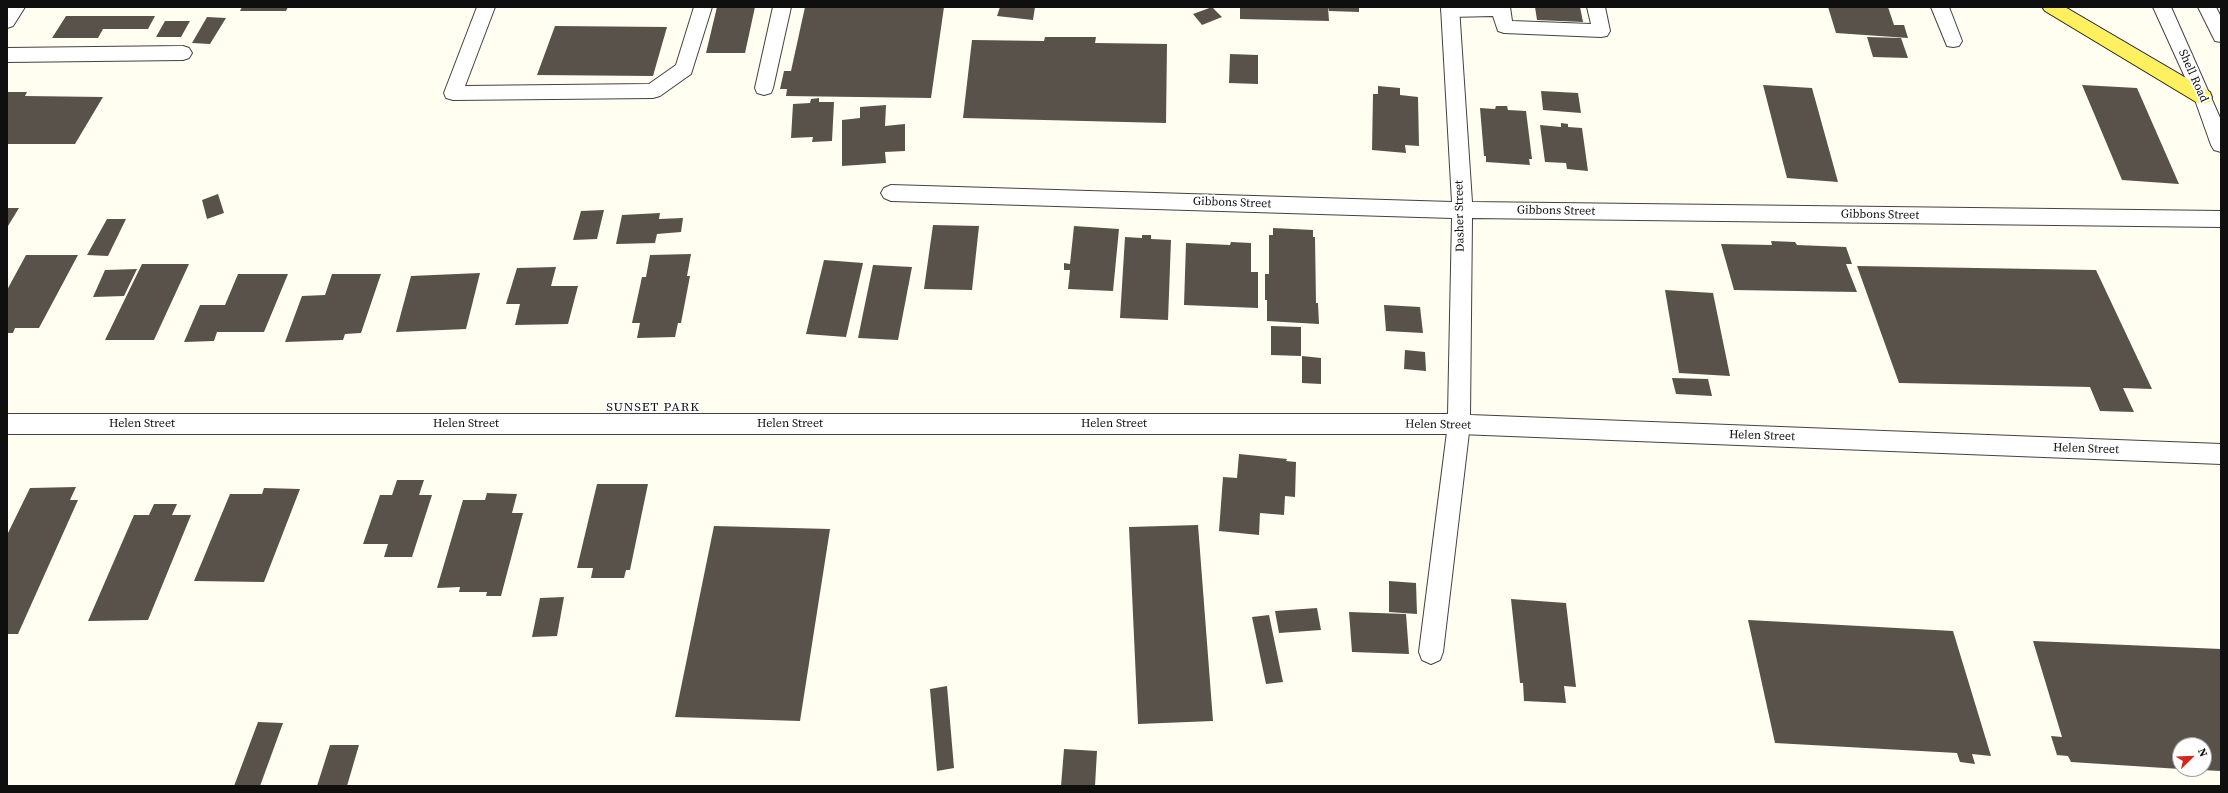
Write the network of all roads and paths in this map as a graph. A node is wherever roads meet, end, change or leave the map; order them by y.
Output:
1 (16, 7) edge
2 (486, 7) edge
3 (703, 7) edge
4 (782, 7) edge
5 (1596, 7) edge
6 (1940, 7) edge
7 (2051, 7) edge
8 (2162, 7) edge
9 (2207, 7) edge
10 (1501, 8) edge
11 (1450, 9) edge
12 (7, 22) edge
13 (2221, 36) edge
14 (1953, 41) dead end
15 (183, 53) dead end
16 (7, 55) edge
17 (764, 88) dead end
18 (2203, 97) junction
19 (2215, 116) edge
20 (2221, 145) edge
21 (891, 193) dead end
22 (1462, 210) junction
23 (2221, 219) edge
24 (7, 424) edge
25 (1459, 424) junction
26 (2221, 454) edge
27 (1431, 652) dead end

1 - 12 street
2 - 3 street
4 - 17 street
5 - 10 street
6 - 14 street
7 - 18 main road
8 - 18 street, Shell Road
9 - 13 street
10 - 11 street
11 - 22 street, Dasher Street
15 - 16 street
18 - 19 street, Shell Road
19 - 20 street, Shell Road
21 - 22 street, Gibbons Street
22 - 23 street, Gibbons Street
22 - 25 street, Dasher Street
24 - 25 street, Helen Street
25 - 26 street, Helen Street
25 - 27 street, Dasher Street

